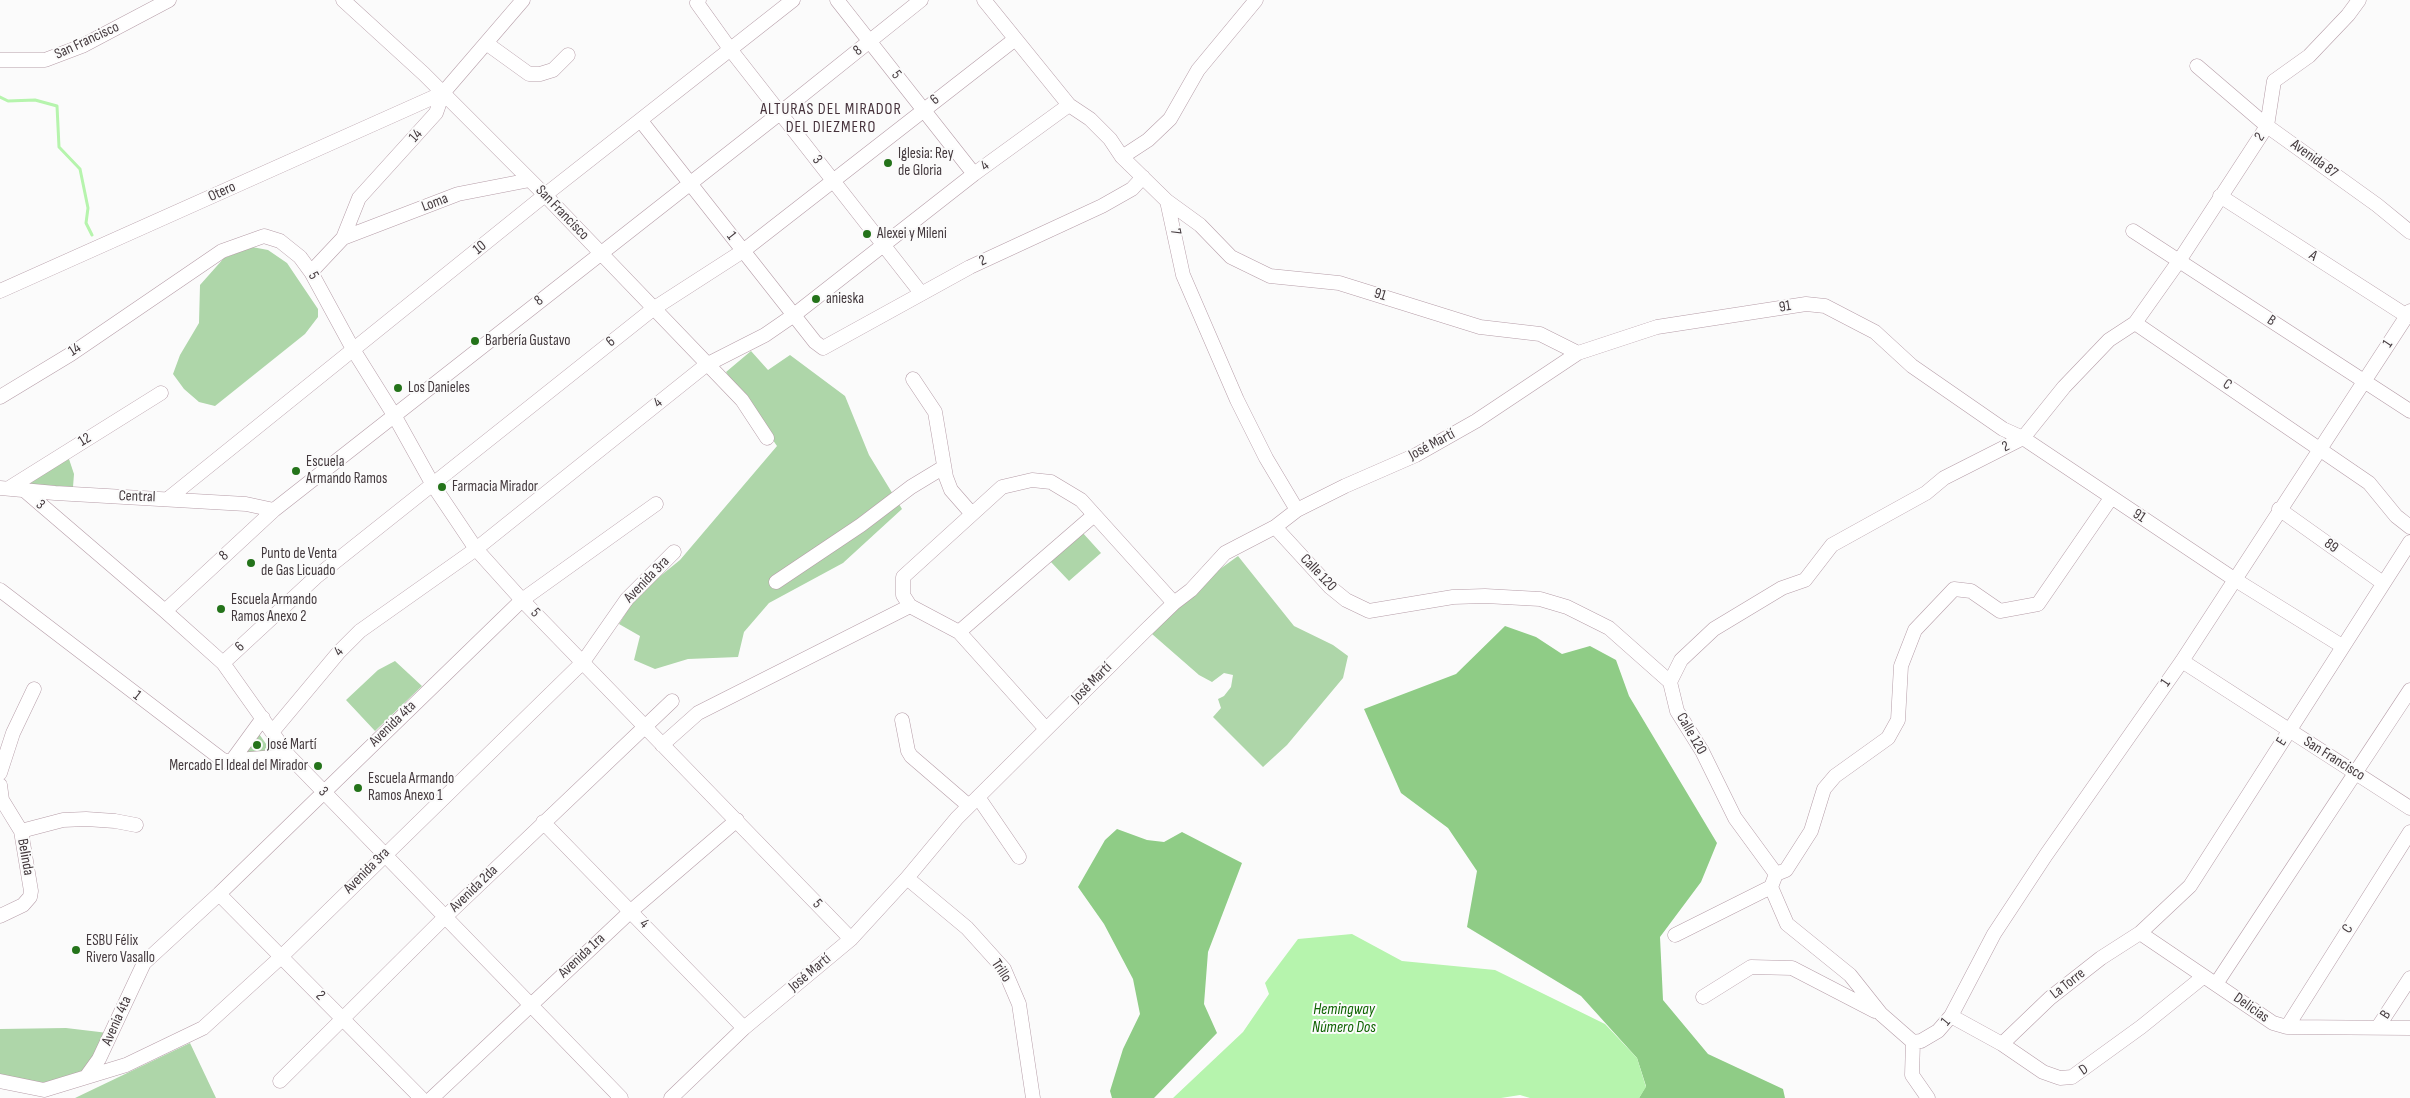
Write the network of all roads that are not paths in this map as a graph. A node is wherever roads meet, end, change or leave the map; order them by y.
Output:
1 (169, 0) edge
2 (343, 0) edge
3 (522, 0) edge
4 (793, 0) edge
5 (837, 0) edge
6 (921, 0) edge
7 (984, 0) edge
8 (1256, 0) edge
9 (2359, 0) edge
10 (698, 1) edge
11 (1014, 40) junction
12 (869, 42) junction
13 (486, 43) junction
14 (730, 49) junction
15 (568, 55) dead end
16 (0, 60) edge
17 (2197, 66) dead end
18 (443, 93) junction
19 (1069, 105) junction
20 (923, 110) junction
21 (780, 113) junction
22 (641, 121) junction
23 (2267, 126) junction
24 (1122, 157) junction
25 (974, 174) junction
26 (1143, 177) junction
27 (530, 180) junction
28 (833, 180) junction
29 (690, 183) junction
30 (545, 195) junction
31 (2220, 196) junction
32 (1167, 201) junction
33 (2133, 231) dead end
34 (2410, 232) edge
35 (343, 238) junction
36 (280, 240) joint
37 (882, 245) junction
38 (743, 251) junction
39 (601, 252) junction
40 (2179, 262) junction
41 (311, 272) junction
42 (0, 291) edge
43 (921, 293) junction
44 (653, 309) junction
45 (2408, 314) edge
46 (794, 315) junction
47 (2135, 323) junction
48 (823, 348) joint
49 (354, 351) junction
50 (1578, 353) junction
51 (706, 365) junction
52 (913, 378) dead end
53 (2363, 381) junction
54 (161, 393) dead end
55 (0, 397) edge
56 (2410, 411) edge
57 (394, 415) junction
58 (768, 438) dead end
59 (2023, 438) junction
60 (2320, 448) junction
61 (944, 467) junction
62 (433, 485) junction
63 (4, 488) edge
64 (24, 490) junction
65 (169, 498) junction
66 (2111, 498) junction
67 (656, 504) dead end
68 (2279, 508) junction
69 (274, 510) junction
70 (1297, 510) junction
71 (972, 514) junction
72 (1093, 516) junction
73 (1275, 527) junction
74 (2410, 527) edge
75 (2410, 542) edge
76 (476, 549) junction
77 (674, 552) dead end
78 (2234, 578) junction
79 (776, 582) dead end
80 (2383, 583) junction
81 (0, 590) edge
82 (522, 600) junction
83 (1174, 603) junction
84 (910, 606) junction
85 (165, 611) junction
86 (959, 632) junction
87 (2342, 646) junction
88 (2182, 661) junction
89 (583, 662) junction
90 (223, 663) junction
91 (1670, 682) junction
92 (34, 690) dead end
93 (2410, 690) edge
94 (672, 701) dead end
95 (263, 718) junction
96 (902, 720) dead end
97 (644, 727) junction
98 (1046, 729) junction
99 (273, 731) junction
100 (2289, 731) junction
101 (662, 745) junction
102 (289, 756) junction
103 (231, 762) junction
104 (0, 773) edge
105 (2356, 773) junction
106 (0, 785) edge
107 (323, 792) junction
108 (973, 802) junction
109 (2410, 808) edge
110 (737, 820) junction
111 (543, 822) junction
112 (136, 825) dead end
113 (21, 831) junction
114 (2410, 832) edge
115 (383, 855) junction
116 (1019, 857) dead end
117 (907, 878) junction
118 (1773, 881) junction
119 (219, 894) junction
120 (631, 911) junction
121 (0, 916) edge
122 (445, 917) junction
123 (2140, 932) junction
124 (1675, 935) dead end
125 (851, 939) junction
126 (281, 957) junction
127 (144, 962) joint
128 (2203, 977) junction
129 (2410, 978) edge
130 (2216, 984) junction
131 (1703, 997) dead end
132 (530, 1006) junction
133 (1881, 1014) junction
134 (1951, 1016) junction
135 (343, 1018) junction
136 (2287, 1027) junction
137 (2378, 1027) junction
138 (744, 1028) junction
139 (2410, 1028) edge
140 (1913, 1042) junction
141 (2002, 1044) junction
142 (86, 1077) junction
143 (1, 1081) edge
144 (280, 1081) dead end
145 (421, 1098) edge
146 (432, 1098) edge
147 (621, 1098) edge
148 (671, 1098) edge
149 (1032, 1098) edge
150 (1928, 1098) edge

1 - 16 street, San Francisco
2 - 18 street, San Francisco
3 - 13 street, 14
4 - 14 street, 10
5 - 12 street, 5
6 - 12 street, 8
7 - 11 street
8 - 24 street
9 - 23 street
10 - 14 street, 3
11 - 19 street
11 - 20 street, 6
12 - 20 street, 5
12 - 21 street, 8
13 - 15 street
13 - 18 street, 14
14 - 21 street, 3
14 - 22 street, 10
17 - 23 street, Avenida 87
18 - 27 street, San Francisco
18 - 35 street, 14
18 - 42 street, Otero
19 - 24 street
19 - 25 street, 4
20 - 25 street, 5
20 - 28 street, 6
21 - 28 street, 3
21 - 29 street, 8
22 - 29 street, 1
22 - 30 street, 10
23 - 31 street, 2
23 - 34 street, Avenida 87
24 - 26 street
25 - 37 street, 4
26 - 32 street
26 - 43 street, 2
27 - 30 street, San Francisco
27 - 35 street, Loma
28 - 37 street, 3
28 - 38 street, 6
29 - 38 street, 1
29 - 39 street, 8
30 - 39 street, San Francisco
30 - 49 street, 10
31 - 40 street, 2
31 - 45 street, A
32 - 50 street, 91
32 - 70 street, 7
33 - 40 street, B
35 - 41 street, 14
36 - 41 street, 5
36 - 55 street, 14
37 - 43 street, 3
37 - 46 street, 4
38 - 44 street, 6
38 - 46 street, 1
39 - 44 street, San Francisco
39 - 57 street, 8
40 - 47 street, 2
40 - 53 street, B
41 - 49 street, 5
43 - 48 street, 2
44 - 51 street, San Francisco
44 - 62 street, 6
45 - 53 street, 1
46 - 48 street, 1
46 - 51 street, 4
47 - 59 street, 2
47 - 60 street, C
49 - 57 street, 5
49 - 65 street, 10
50 - 59 street, 91
50 - 70 street, José Martí
51 - 58 street, San Francisco
51 - 76 street, 4
52 - 61 street
53 - 56 street, B
53 - 60 street, 1
54 - 63 street, 12
57 - 62 street, 5
57 - 69 street, 8
59 - 66 street, 91
59 - 91 street, 2
60 - 68 street, 1
60 - 74 street, C
61 - 71 street
61 - 79 street
62 - 76 street, 5
62 - 90 street, 6
63 - 64 street, Central
64 - 65 street, Central
64 - 85 street, 3
65 - 69 street, Central
66 - 78 street, 91
66 - 118 street
67 - 82 street, Avenida 4ta
68 - 78 street, 1
68 - 80 street, 89
69 - 85 street, 8
70 - 73 street, José Martí
71 - 72 street
71 - 84 street
72 - 83 street
72 - 86 street
73 - 83 street, José Martí
73 - 91 street, Calle 120
75 - 80 street, E
76 - 82 street, 5
76 - 99 street, 4
77 - 89 street, Avenida 3ra
78 - 87 street, 91
78 - 88 street, 1
80 - 87 street, E
81 - 103 street, 1
82 - 89 street, 5
82 - 107 street, Avenida 4ta
83 - 98 street, José Martí
84 - 86 street
84 - 101 street
85 - 90 street, 3
86 - 98 street
87 - 100 street, E
88 - 100 street, San Francisco
88 - 134 street, 1
89 - 97 street, 5
89 - 115 street, Avenida 3ra
90 - 95 street, 3
91 - 118 street, Calle 120
92 - 104 street
93 - 105 street
94 - 97 street, Avenida 2da
95 - 99 street, 3
95 - 103 street
96 - 108 street
97 - 101 street, 5
97 - 111 street, Avenida 2da
98 - 108 street, José Martí
99 - 102 street, 3
100 - 105 street, San Francisco
100 - 123 street, E
101 - 110 street, 5
102 - 103 street
102 - 107 street, 3
105 - 109 street, San Francisco
105 - 130 street
106 - 113 street, Belinda
107 - 115 street, 3
107 - 119 street, Avenida 4ta
108 - 116 street
108 - 117 street, José Martí
110 - 120 street, Avenida 1ra
110 - 125 street, 5
111 - 120 street, 4
111 - 122 street, Avenida 2da
112 - 113 street
113 - 121 street, Belinda
114 - 136 street, C
115 - 122 street, 3
115 - 126 street, Avenida 3ra
117 - 125 street, José Martí
117 - 149 street, Trillo
118 - 124 street
118 - 133 street, Calle 120
119 - 126 street, 2
119 - 127 street, Avenida 4ta
120 - 132 street, Avenida 1ra
120 - 138 street, 4
122 - 132 street, 3
122 - 135 street, Avenida 2da
123 - 128 street, Delicias
123 - 141 street, La Torre
125 - 138 street, José Martí
126 - 135 street, 2
126 - 142 street, Avenida 3ra
127 - 142 street, Avenia 4ta
128 - 130 street, Delicias
128 - 141 street, D
129 - 137 street, B
130 - 136 street, Delicias
131 - 133 street
132 - 146 street, Avenida 1ra
132 - 147 street, 3
133 - 140 street, Calle 120
134 - 140 street, 1
134 - 141 street, D
135 - 144 street, Avenida 2da
135 - 145 street, 2
136 - 137 street, Delicias
137 - 139 street, Delicias
138 - 148 street, José Martí
140 - 150 street
142 - 143 street, Avenida 3ra

